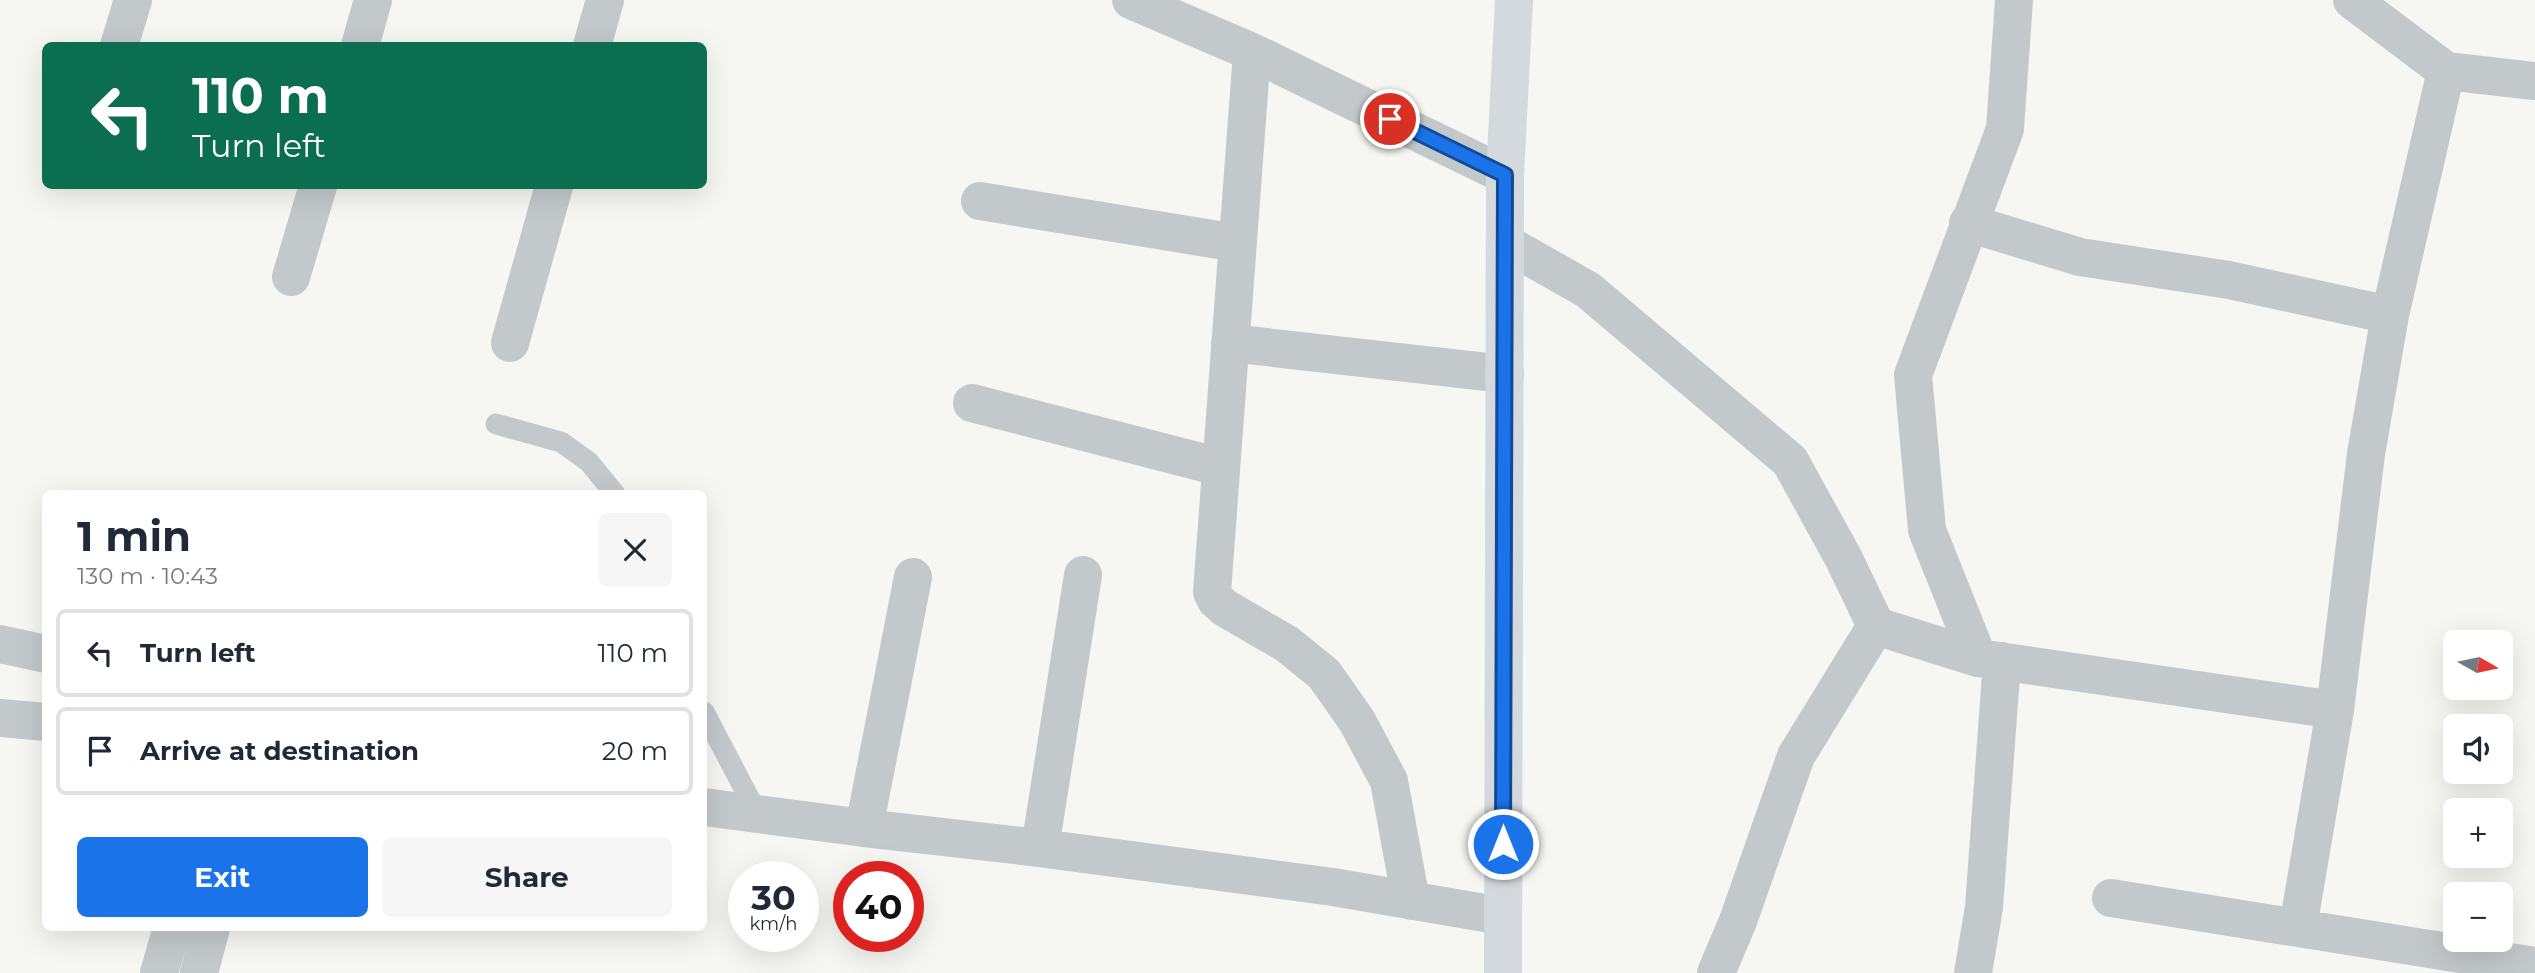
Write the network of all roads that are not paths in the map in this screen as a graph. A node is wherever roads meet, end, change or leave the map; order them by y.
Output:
1 (133, 0) edge
2 (373, 0) edge
3 (605, 0) edge
4 (1131, 0) edge
5 (1514, 0) edge
6 (2014, 0) edge
7 (2352, 0) edge
8 (120, 42) edge
9 (361, 42) edge
10 (593, 42) edge
11 (1252, 52) junction
12 (2446, 71) junction
13 (2535, 81) edge
14 (1505, 175) junction
15 (317, 189) edge
16 (553, 189) edge
17 (980, 201) dead end
18 (1968, 223) junction
19 (1237, 243) junction
20 (1505, 243) junction
21 (291, 278) dead end
22 (2390, 315) junction
23 (510, 343) dead end
24 (1230, 343) junction
25 (1505, 374) junction
26 (972, 403) dead end
27 (496, 424) dead end
28 (1220, 467) junction
29 (612, 490) edge
30 (1083, 575) dead end
31 (913, 577) dead end
32 (1877, 626) junction
33 (0, 644) edge
34 (42, 653) edge
35 (1990, 660) junction
36 (2335, 710) junction
37 (0, 718) edge
38 (707, 718) edge
39 (42, 722) edge
40 (707, 807) edge
41 (758, 815) junction
42 (864, 828) junction
43 (1040, 848) junction
44 (2111, 898) dead end
45 (1411, 901) junction
46 (1502, 916) junction
47 (2298, 927) junction
48 (2535, 966) edge
49 (1503, 973) edge
50 (1716, 973) edge
51 (1973, 973) edge

1 - 8 street
2 - 9 street
3 - 10 street
4 - 11 street
5 - 14 street
6 - 18 street
7 - 12 street
11 - 14 street
11 - 19 street
12 - 13 street
12 - 22 street
14 - 20 street
15 - 21 street
16 - 23 street
17 - 19 street
18 - 22 street
18 - 35 street
19 - 24 street
20 - 25 street
20 - 32 street
22 - 36 street
24 - 25 street
24 - 28 street
25 - 46 street
26 - 28 street
27 - 29 lane
28 - 45 street
30 - 43 street
31 - 42 street
32 - 35 street
32 - 50 street
33 - 34 street
35 - 36 street
35 - 51 street
36 - 47 street
37 - 39 street
38 - 41 lane
40 - 41 street
41 - 42 street
42 - 43 street
43 - 45 street
44 - 47 street
45 - 46 street
46 - 49 street
47 - 48 street

